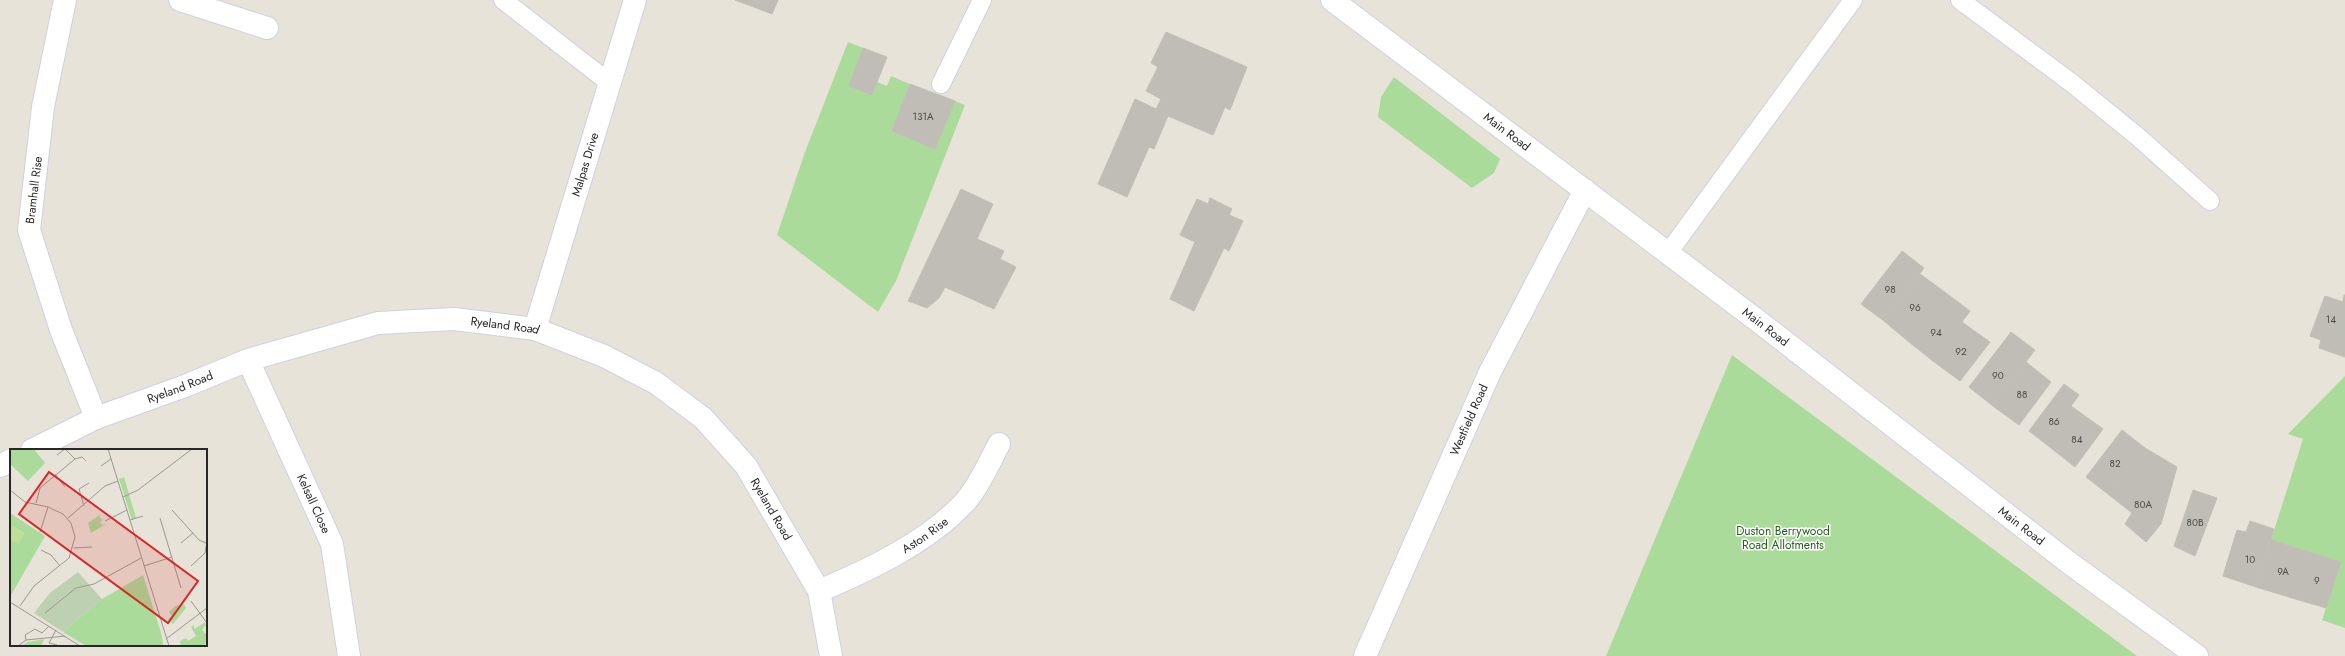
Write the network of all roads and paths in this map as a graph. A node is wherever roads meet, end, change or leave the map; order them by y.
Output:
1 (65, 0) edge
2 (180, 0) edge
3 (503, 0) edge
4 (635, 0) edge
5 (982, 0) edge
6 (1332, 0) edge
7 (1853, 0) edge
8 (1960, 0) edge
9 (267, 28) dead end
10 (611, 84) junction
11 (942, 84) dead end
12 (1585, 190) junction
13 (2210, 202) dead end
14 (1668, 253) junction
15 (535, 329) junction
16 (248, 360) junction
17 (96, 418) junction
18 (999, 444) dead end
19 (34, 449) edge
20 (10, 461) edge
21 (0, 466) edge
22 (819, 591) junction
23 (349, 656) edge
24 (831, 656) edge
25 (1365, 656) edge
26 (2197, 656) edge

1 - 17 street, Bramhall Rise
2 - 9 street
3 - 10 lane
4 - 10 street, Malpas Drive
5 - 11 lane
6 - 12 street, Main Road
7 - 14 lane
8 - 13 lane
10 - 15 street, Malpas Drive
12 - 14 street, Main Road
12 - 25 street, Westfield Road
14 - 26 street, Main Road
15 - 16 street, Ryeland Road
15 - 22 street, Ryeland Road
16 - 17 street, Ryeland Road
16 - 23 street, Kelsall Close
17 - 19 street, Ryeland Road
18 - 22 street, Aston Rise
20 - 21 street
22 - 24 street, Ryeland Road

